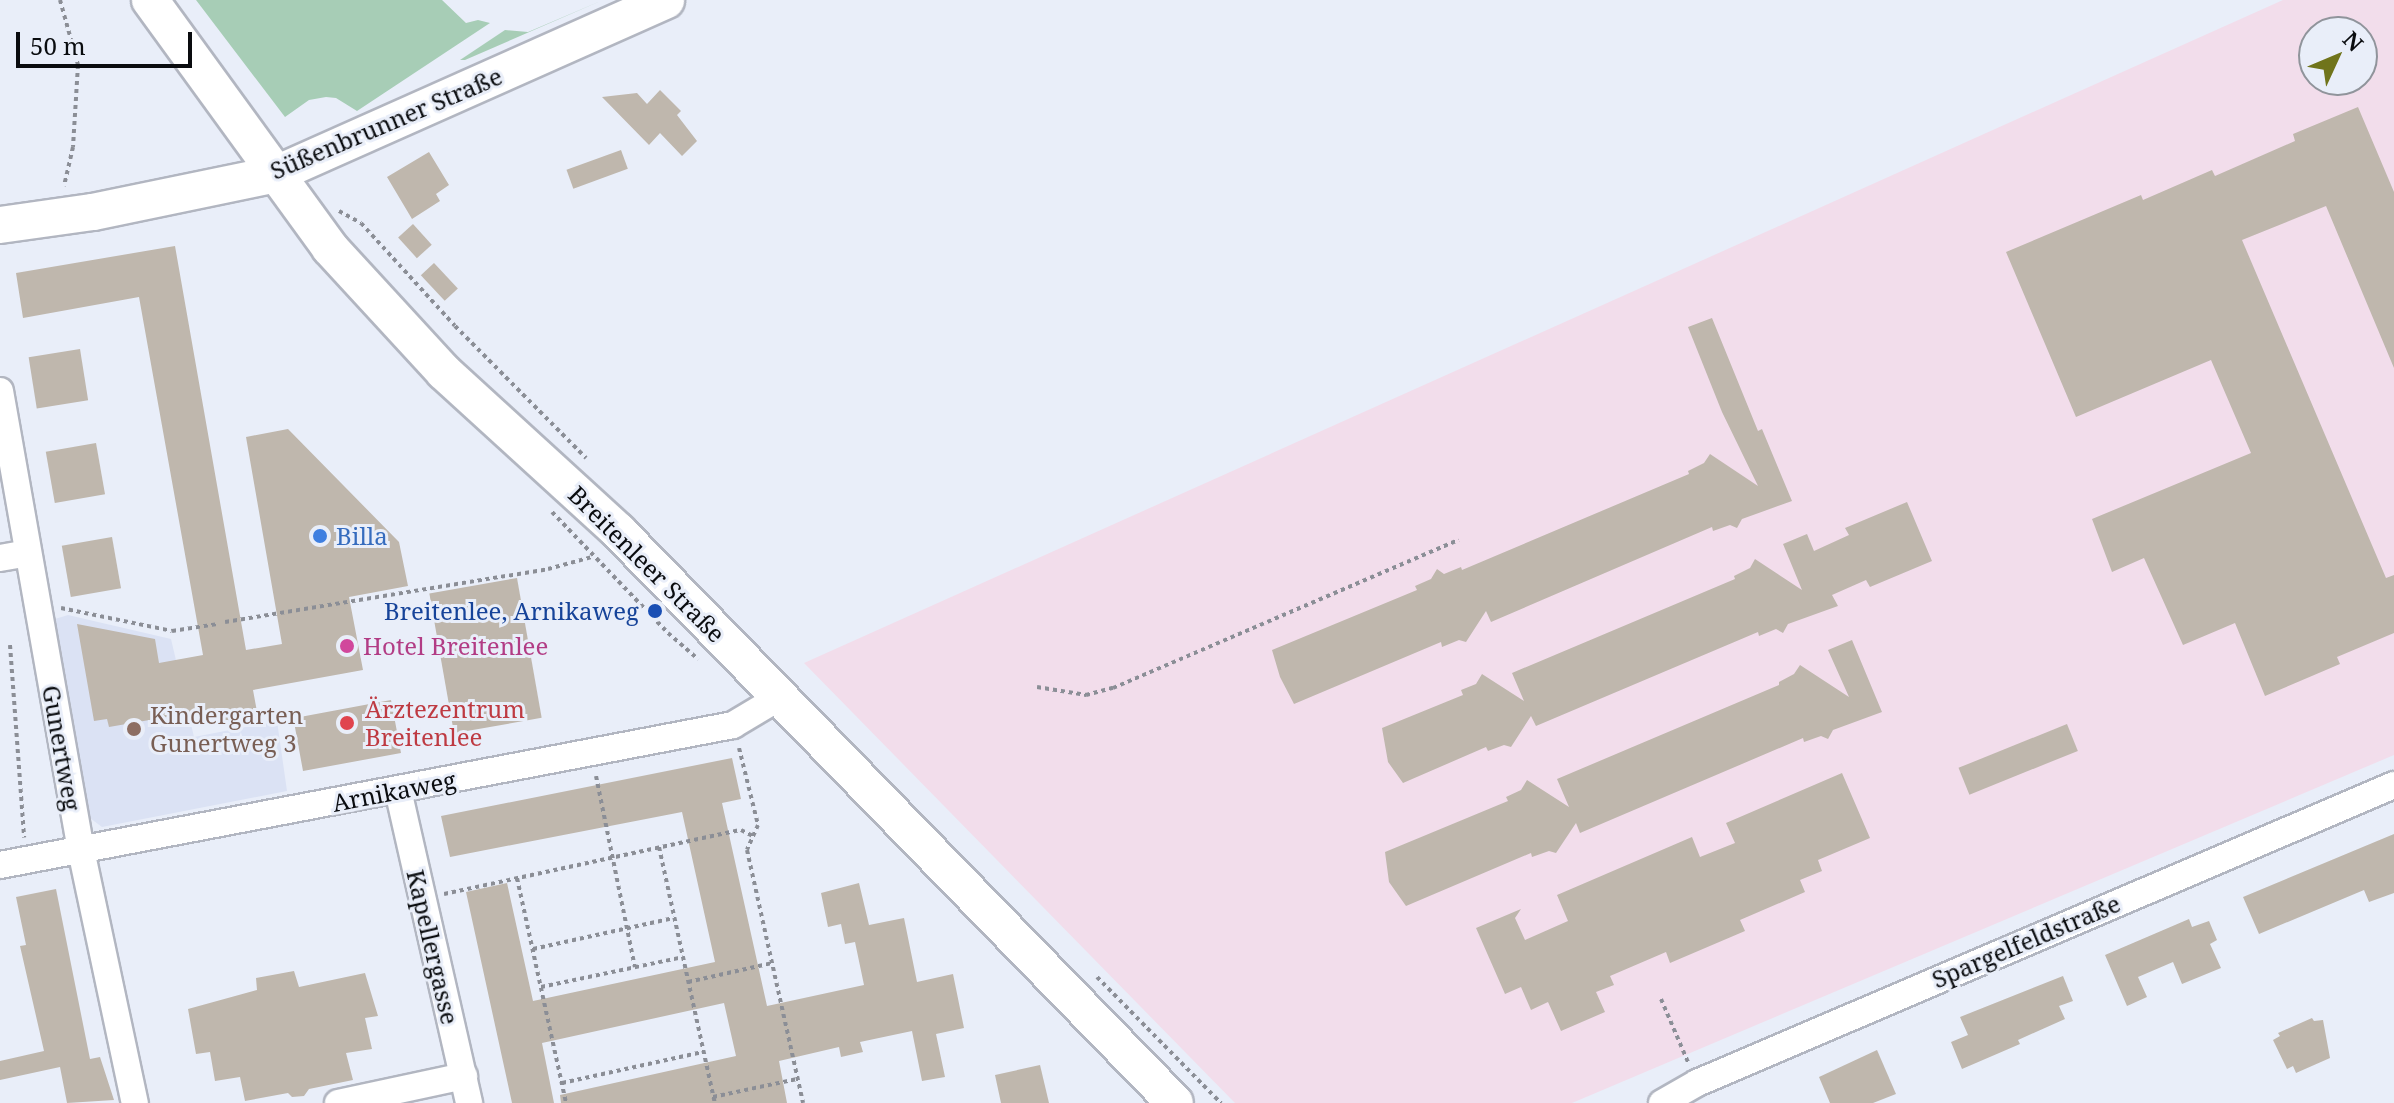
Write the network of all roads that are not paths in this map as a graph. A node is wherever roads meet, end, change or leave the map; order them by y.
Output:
1 (150, 0) edge
2 (666, 0) edge
3 (276, 174) junction
4 (0, 225) edge
5 (0, 391) edge
6 (28, 553) junction
7 (0, 558) edge
8 (780, 697) junction
9 (2394, 785) edge
10 (398, 790) junction
11 (81, 850) junction
12 (0, 865) edge
13 (464, 1076) junction
14 (135, 1103) edge
15 (338, 1103) edge
16 (469, 1103) edge
17 (1175, 1103) edge
18 (1662, 1103) edge

1 - 3 main road, Breitenleer Straße
2 - 3 main road, Süßenbrunner Straße
3 - 4 main road, Süßenbrunner Straße
3 - 8 main road, Breitenleer Straße
5 - 6 street, Gunertweg
6 - 7 street
6 - 11 street, Gunertweg
8 - 10 street, Arnikaweg
8 - 17 main road, Breitenleer Straße
9 - 18 street, Spargelfeldstraße
10 - 11 street, Arnikaweg
10 - 13 street, Kapellergasse
11 - 12 street, Arnikaweg
11 - 14 street, Gunertweg
13 - 15 street
13 - 16 street, Kapellergasse

